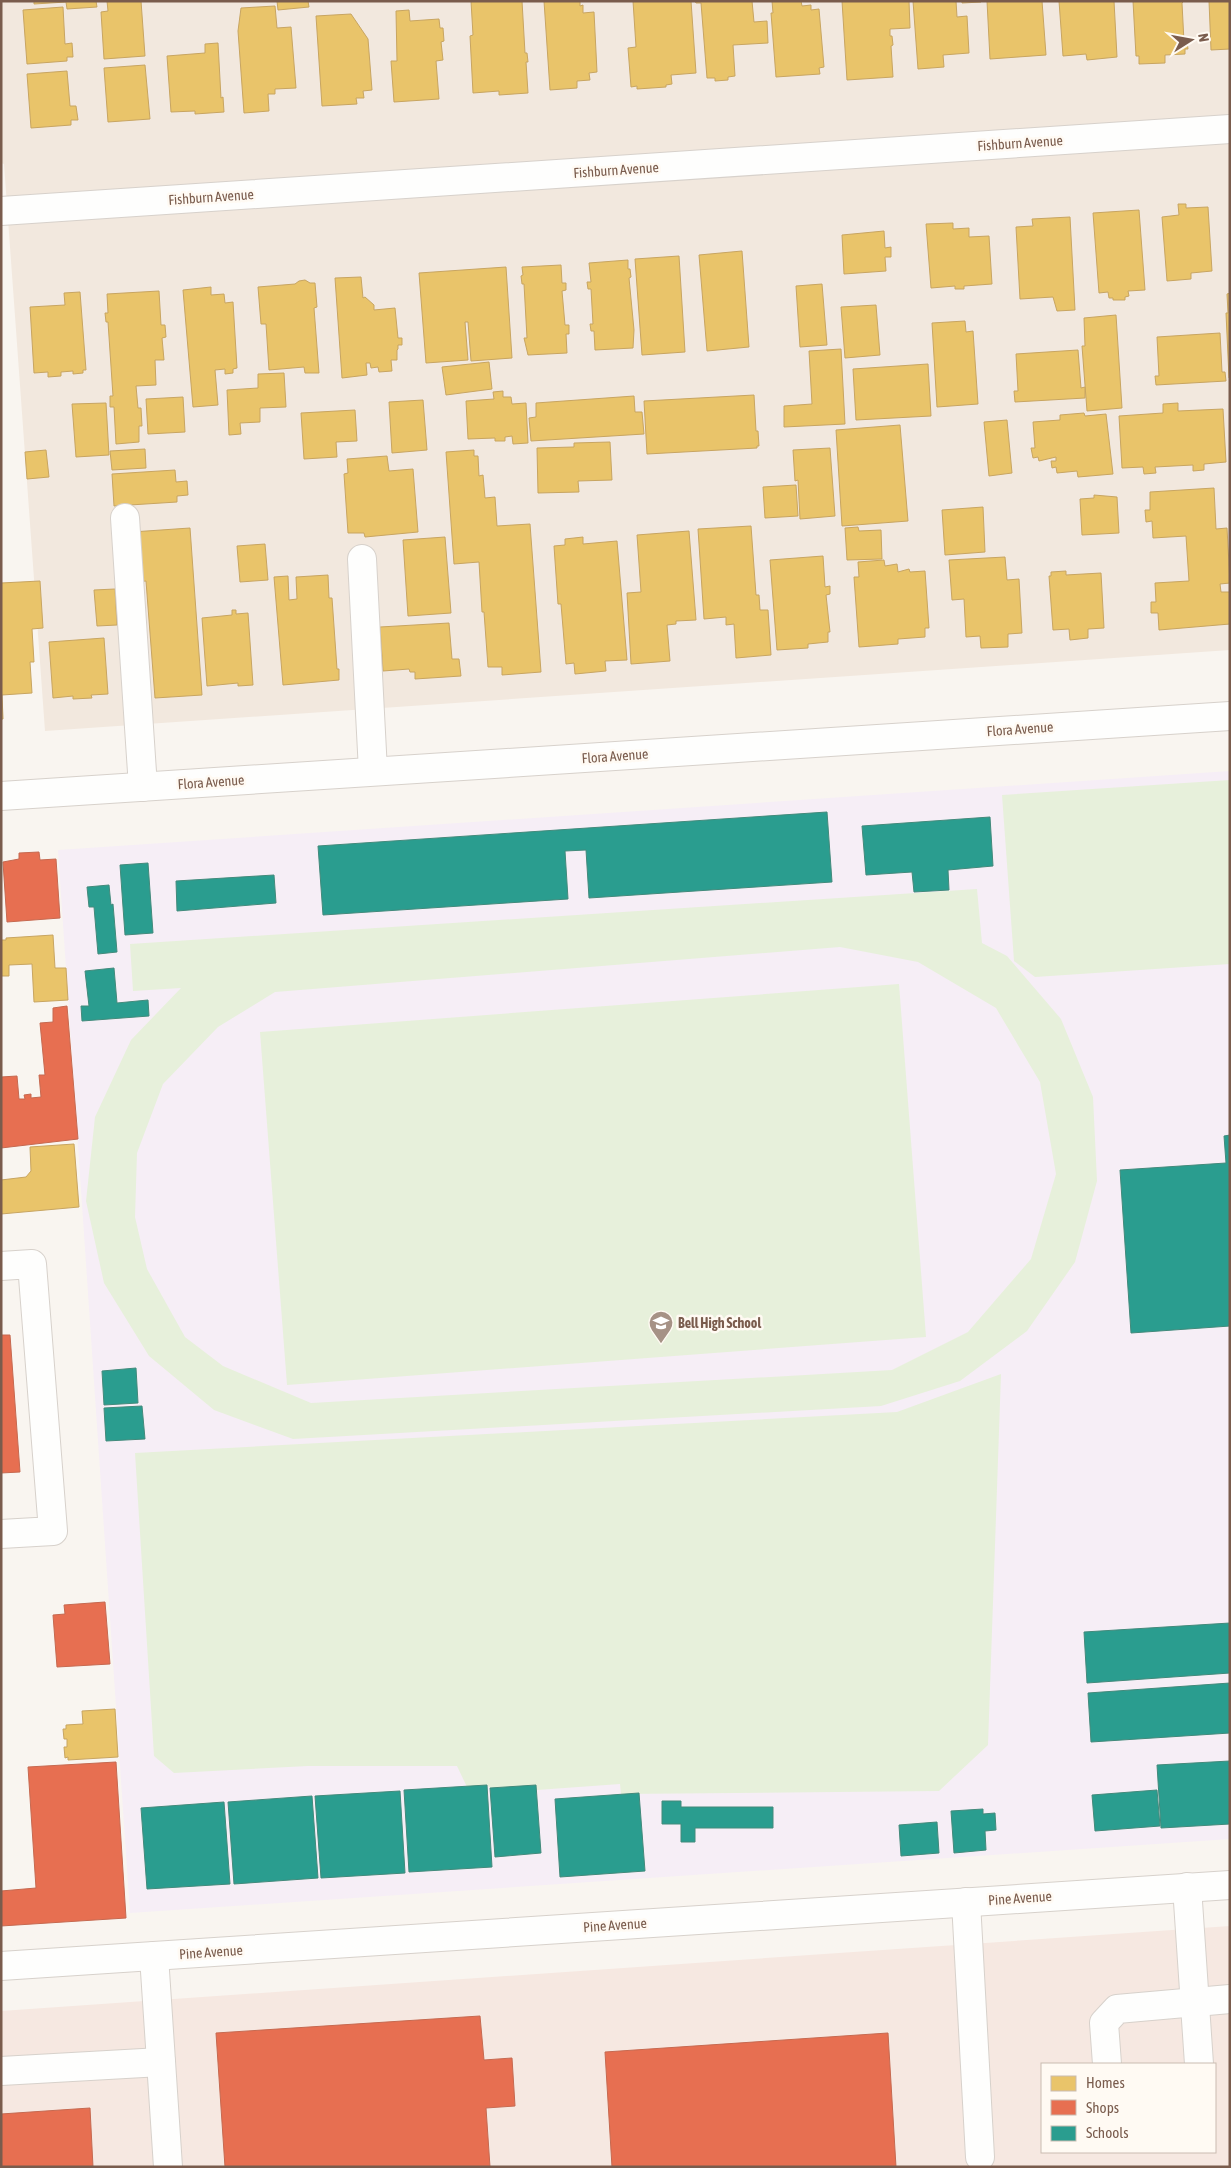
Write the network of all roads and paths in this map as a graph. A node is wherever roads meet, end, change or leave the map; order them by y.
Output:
1 (1230, 129) edge
2 (1, 210) edge
3 (125, 518) dead end
4 (362, 559) dead end
5 (1230, 716) edge
6 (373, 771) junction
7 (143, 786) junction
8 (1, 796) edge
9 (1, 1266) edge
10 (1, 1534) edge
11 (1230, 1884) edge
12 (1187, 1887) junction
13 (966, 1902) junction
14 (154, 1956) junction
15 (1, 1966) edge
16 (1230, 1999) edge
17 (1194, 2001) junction
18 (161, 2062) junction
19 (1107, 2063) edge
20 (1199, 2063) edge
21 (1, 2071) edge
22 (980, 2157) dead end
23 (168, 2167) edge

1 - 2 street, Fishburn Avenue
3 - 7 street
4 - 6 street
5 - 6 street, Flora Avenue
6 - 7 street, Flora Avenue
7 - 8 street, Flora Avenue
9 - 10 street
11 - 12 street, Pine Avenue
12 - 13 street, Pine Avenue
12 - 17 street
13 - 14 street, Pine Avenue
13 - 22 street
14 - 15 street, Pine Avenue
14 - 18 street
16 - 17 street
17 - 19 street
17 - 20 street
18 - 21 street
18 - 23 street

